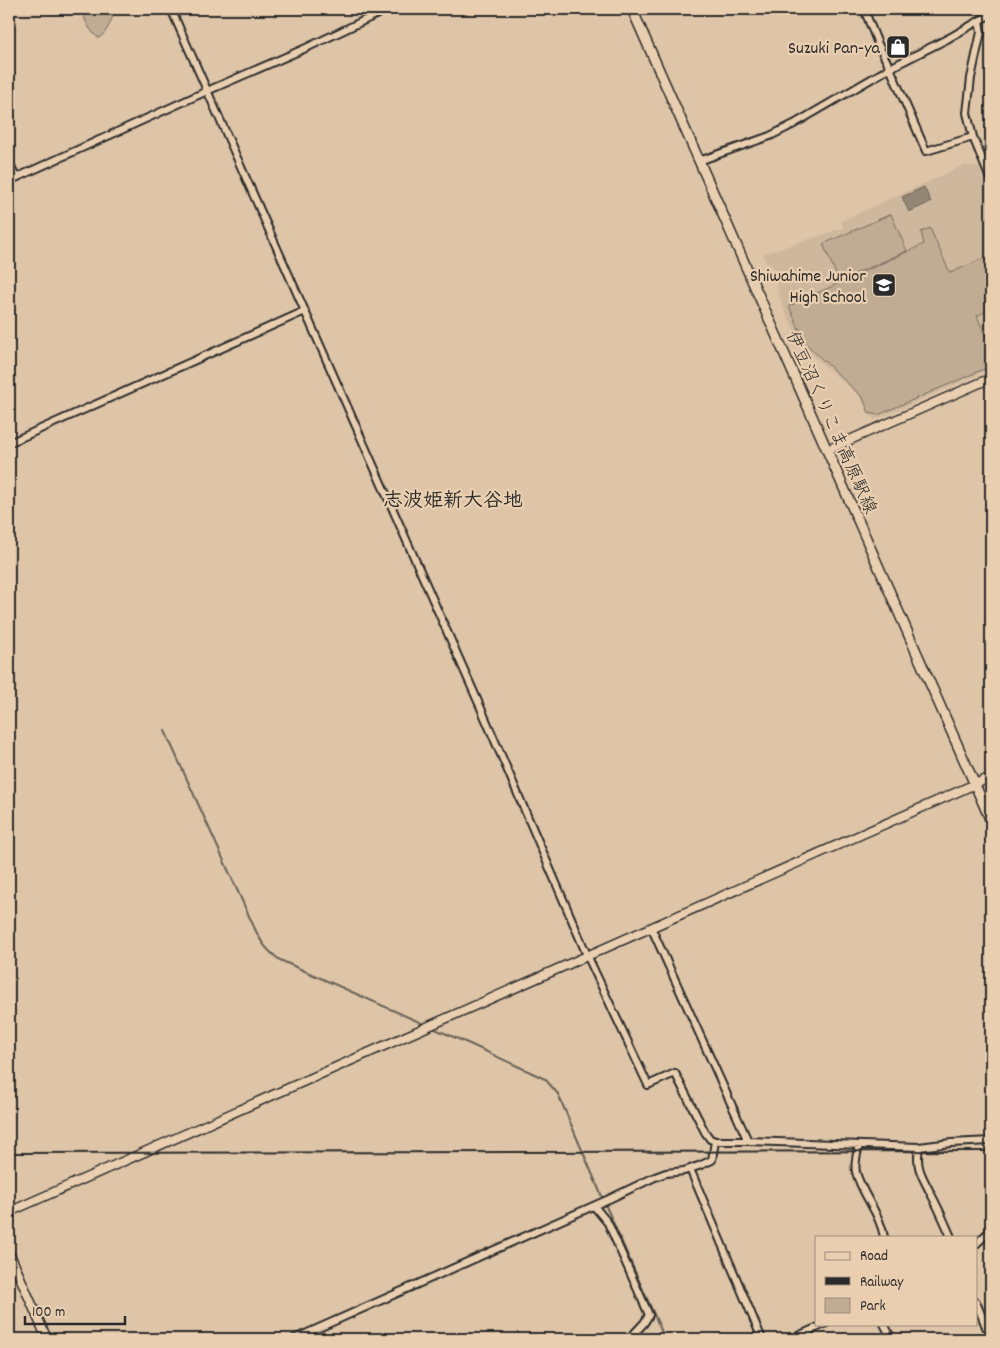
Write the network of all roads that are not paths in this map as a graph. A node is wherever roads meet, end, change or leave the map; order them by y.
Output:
1 (171, 9) edge
2 (388, 9) edge
3 (632, 9) edge
4 (864, 9) edge
5 (991, 14) edge
6 (978, 21) junction
7 (890, 68) junction
8 (207, 91) junction
9 (972, 137) junction
10 (699, 161) junction
11 (9, 162) edge
12 (16, 178) junction
13 (9, 181) edge
14 (991, 181) edge
15 (305, 310) junction
16 (991, 378) edge
17 (9, 442) edge
18 (827, 450) junction
19 (991, 777) edge
20 (975, 784) junction
21 (991, 821) edge
22 (651, 927) junction
23 (588, 955) junction
24 (715, 1141) junction
25 (748, 1141) junction
26 (991, 1141) edge
27 (859, 1145) junction
28 (919, 1147) junction
29 (690, 1169) junction
30 (597, 1205) junction
31 (9, 1212) edge
32 (991, 1230) edge
33 (884, 1236) edge
34 (950, 1236) edge
35 (978, 1242) edge
36 (9, 1252) edge
37 (978, 1307) edge
38 (821, 1326) edge
39 (885, 1326) edge
40 (47, 1339) edge
41 (294, 1339) edge
42 (629, 1339) edge
43 (762, 1339) edge
44 (791, 1339) edge
45 (892, 1339) edge
46 (991, 1339) edge

1 - 8 street
2 - 8 street
3 - 10 main road, 伊豆沼くりこま高原駅線
4 - 7 street
5 - 6 street
6 - 7 street
6 - 9 street
7 - 9 street
7 - 10 street
8 - 12 street
8 - 15 street
9 - 14 street
10 - 18 main road, 伊豆沼くりこま高原駅線
11 - 12 street
12 - 13 street
15 - 17 street
15 - 23 street
16 - 18 street
18 - 20 main road, 伊豆沼くりこま高原駅線
19 - 20 street
20 - 21 main road, 伊豆沼くりこま高原駅線
20 - 22 street
22 - 23 street
22 - 25 street
23 - 24 street
23 - 31 street
24 - 25 street
24 - 29 street
25 - 27 street
26 - 28 street
27 - 28 street
27 - 33 street
28 - 34 street
29 - 30 street
29 - 43 street
30 - 41 street
30 - 42 street
32 - 35 street
36 - 40 street
37 - 46 street
38 - 44 street
39 - 45 street

